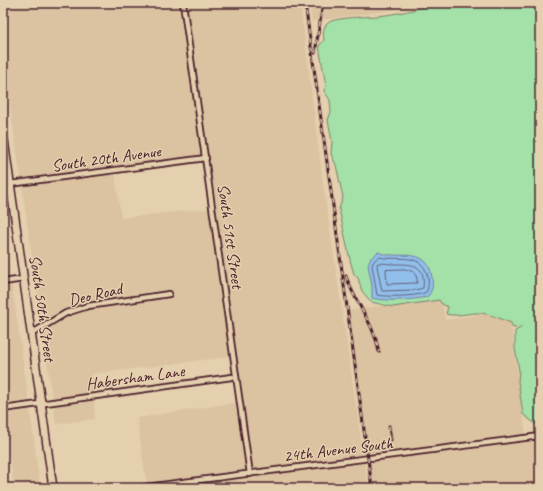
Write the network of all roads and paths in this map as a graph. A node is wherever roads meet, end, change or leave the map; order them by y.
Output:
1 (183, 3) edge
2 (3, 133) edge
3 (206, 158) junction
4 (10, 184) junction
5 (24, 279) junction
6 (3, 282) edge
7 (169, 294) dead end
8 (31, 334) junction
9 (232, 377) dead end
10 (41, 404) junction
11 (3, 409) edge
12 (540, 436) edge
13 (250, 474) junction
14 (53, 488) edge
15 (138, 488) edge

1 - 3 street, South 51st Street
2 - 4 main road, South 50th Street
3 - 4 street, South 20th Avenue
3 - 13 street, South 51st Street
4 - 5 main road, South 50th Street
5 - 6 street
5 - 8 main road, South 50th Street
7 - 8 street, Deo Road
8 - 10 main road, South 50th Street
9 - 10 street, Habersham Lane
10 - 11 street, Habersham Lane
10 - 14 main road, South 50th Street
12 - 13 street, 24th Avenue South
13 - 15 street, 24th Avenue South

